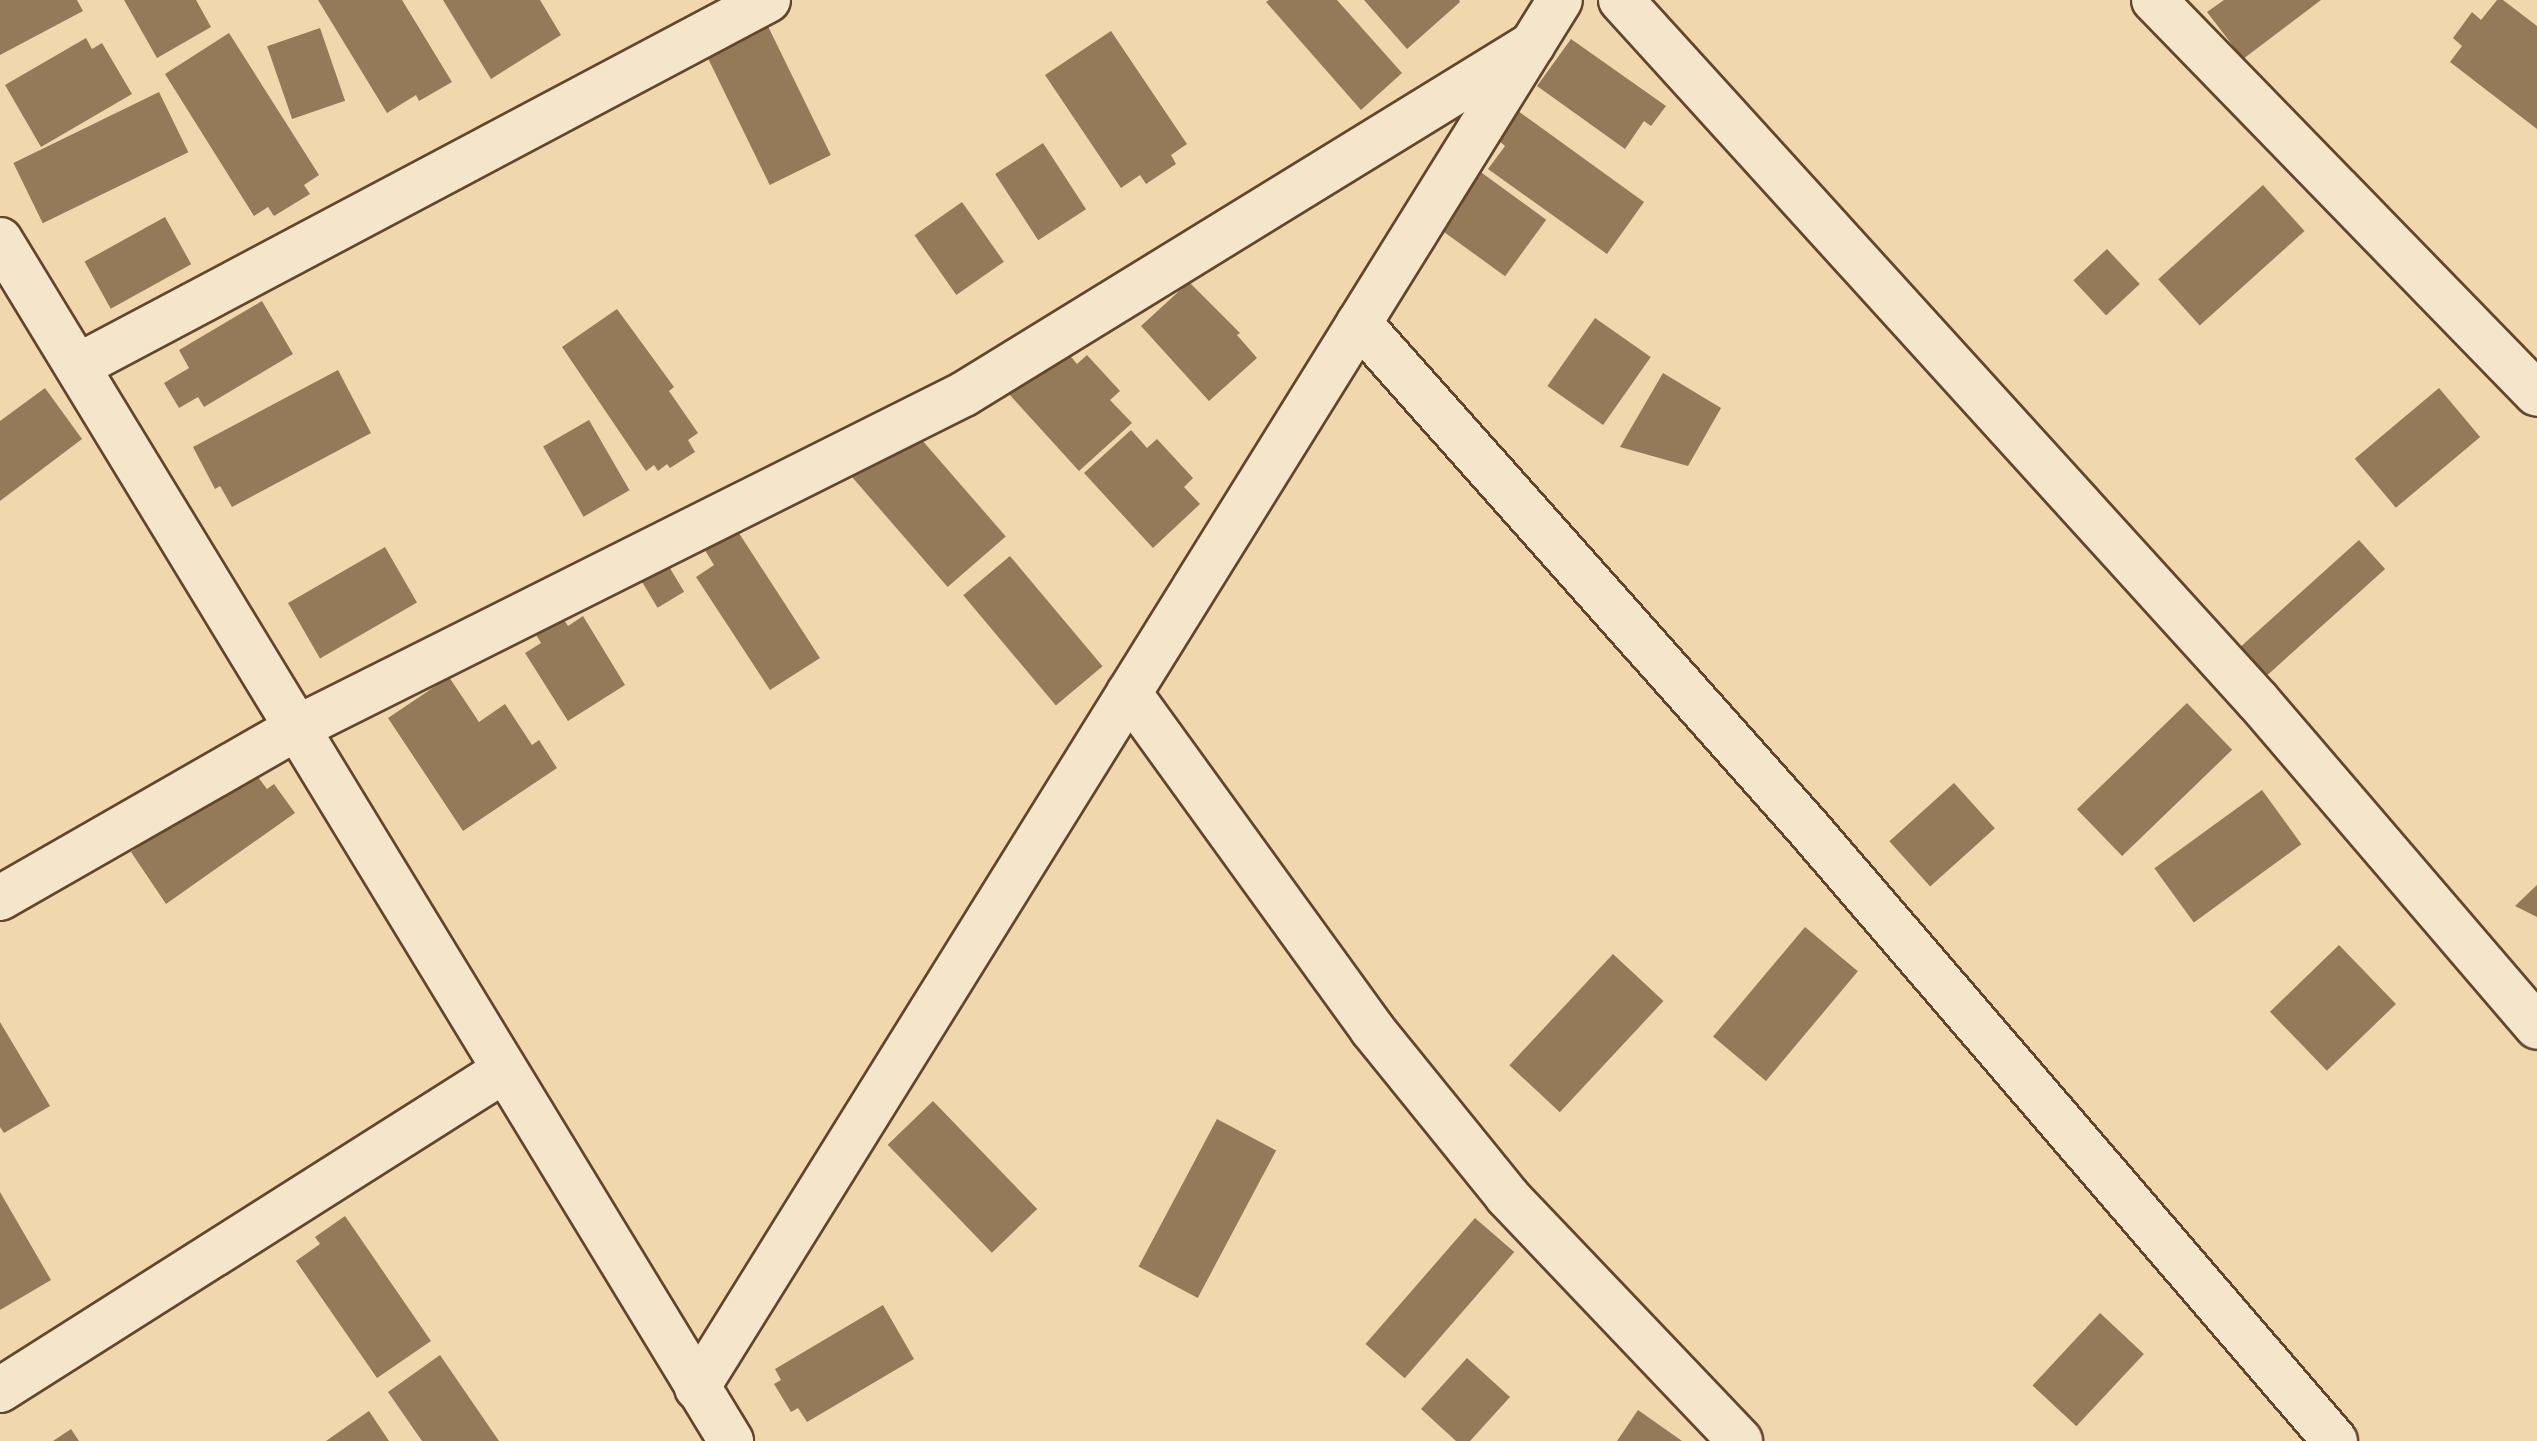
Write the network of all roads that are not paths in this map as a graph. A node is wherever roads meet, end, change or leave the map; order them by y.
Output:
1 (768, 0) edge
2 (1560, 0) edge
3 (1621, 0) edge
4 (2154, 0) edge
5 (1533, 44) junction
6 (0, 240) edge
7 (1359, 323) junction
8 (78, 366) junction
9 (2537, 394) edge
10 (1129, 693) junction
11 (295, 729) junction
12 (0, 898) edge
13 (2537, 1027) edge
14 (503, 1071) junction
15 (697, 1388) junction
16 (0, 1390) edge
17 (731, 1441) edge
18 (1740, 1441) edge
19 (2335, 1441) edge

1 - 8 street
2 - 5 street
3 - 13 street
4 - 9 street
5 - 7 street
5 - 11 street
6 - 8 street
7 - 10 street
7 - 19 street
8 - 11 street
10 - 15 street
10 - 18 street
11 - 12 street
11 - 14 street
14 - 15 street
14 - 16 street
15 - 17 street

